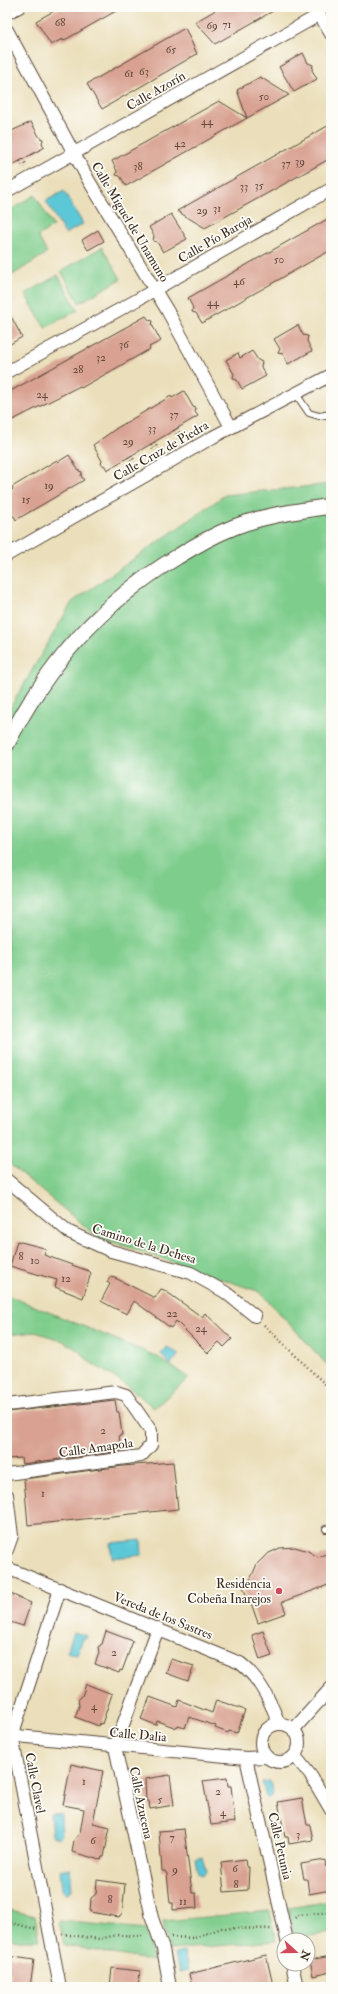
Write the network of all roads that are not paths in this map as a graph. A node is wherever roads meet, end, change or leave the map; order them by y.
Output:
1 (19, 7) edge
2 (317, 11) edge
3 (7, 13) edge
4 (7, 30) edge
5 (331, 34) edge
6 (75, 153) junction
7 (331, 189) edge
8 (7, 191) edge
9 (154, 290) junction
10 (7, 372) edge
11 (331, 375) edge
12 (296, 394) junction
13 (331, 414) edge
14 (231, 427) junction
15 (331, 506) edge
16 (7, 555) edge
17 (7, 744) edge
18 (7, 1180) edge
19 (255, 1316) road end
20 (7, 1404) edge
21 (7, 1474) edge
22 (7, 1495) edge
23 (7, 1550) edge
24 (7, 1568) edge
25 (60, 1589) junction
26 (158, 1628) junction
27 (331, 1688) edge
28 (279, 1724) junction
29 (294, 1729) junction
30 (10, 1736) edge
31 (115, 1747) junction
32 (266, 1756) junction
33 (295, 1756) junction
34 (246, 1758) junction
35 (331, 1810) edge
36 (286, 1932) edge
37 (294, 1972) edge
38 (60, 1987) edge
39 (170, 1987) edge
40 (297, 1987) edge

1 - 3 street
2 - 5 street
2 - 6 street, Calle Azorín
4 - 6 street, Calle Miguel de Unamuno
6 - 8 street, Calle Azorín
6 - 9 street, Calle Miguel de Unamuno
7 - 9 street, Calle Pío Baroja
9 - 10 street, Calle Pío Baroja
9 - 14 street, Calle Miguel de Unamuno
11 - 12 street, Calle Cruz de Piedra
12 - 13 lane
12 - 14 street, Calle Cruz de Piedra
14 - 16 street, Calle Cruz de Piedra
15 - 17 street
18 - 19 street, Camino de la Dehesa
20 - 21 street, Calle Amapola
22 - 23 street
24 - 25 street, Vereda de los Sastres
25 - 26 street, Vereda de los Sastres
25 - 30 street, Calle Clavel
26 - 28 street, Vereda de los Sastres
26 - 31 street
27 - 29 street
28 - 29 street
28 - 32 street
29 - 33 street
30 - 31 street, Calle Dalia
30 - 38 street, Calle Clavel
31 - 34 street, Calle Dalia
31 - 39 street, Calle Azucena
32 - 33 street
32 - 34 street, Calle Dalia
33 - 35 street
34 - 36 street, Calle Petunia
37 - 40 street

